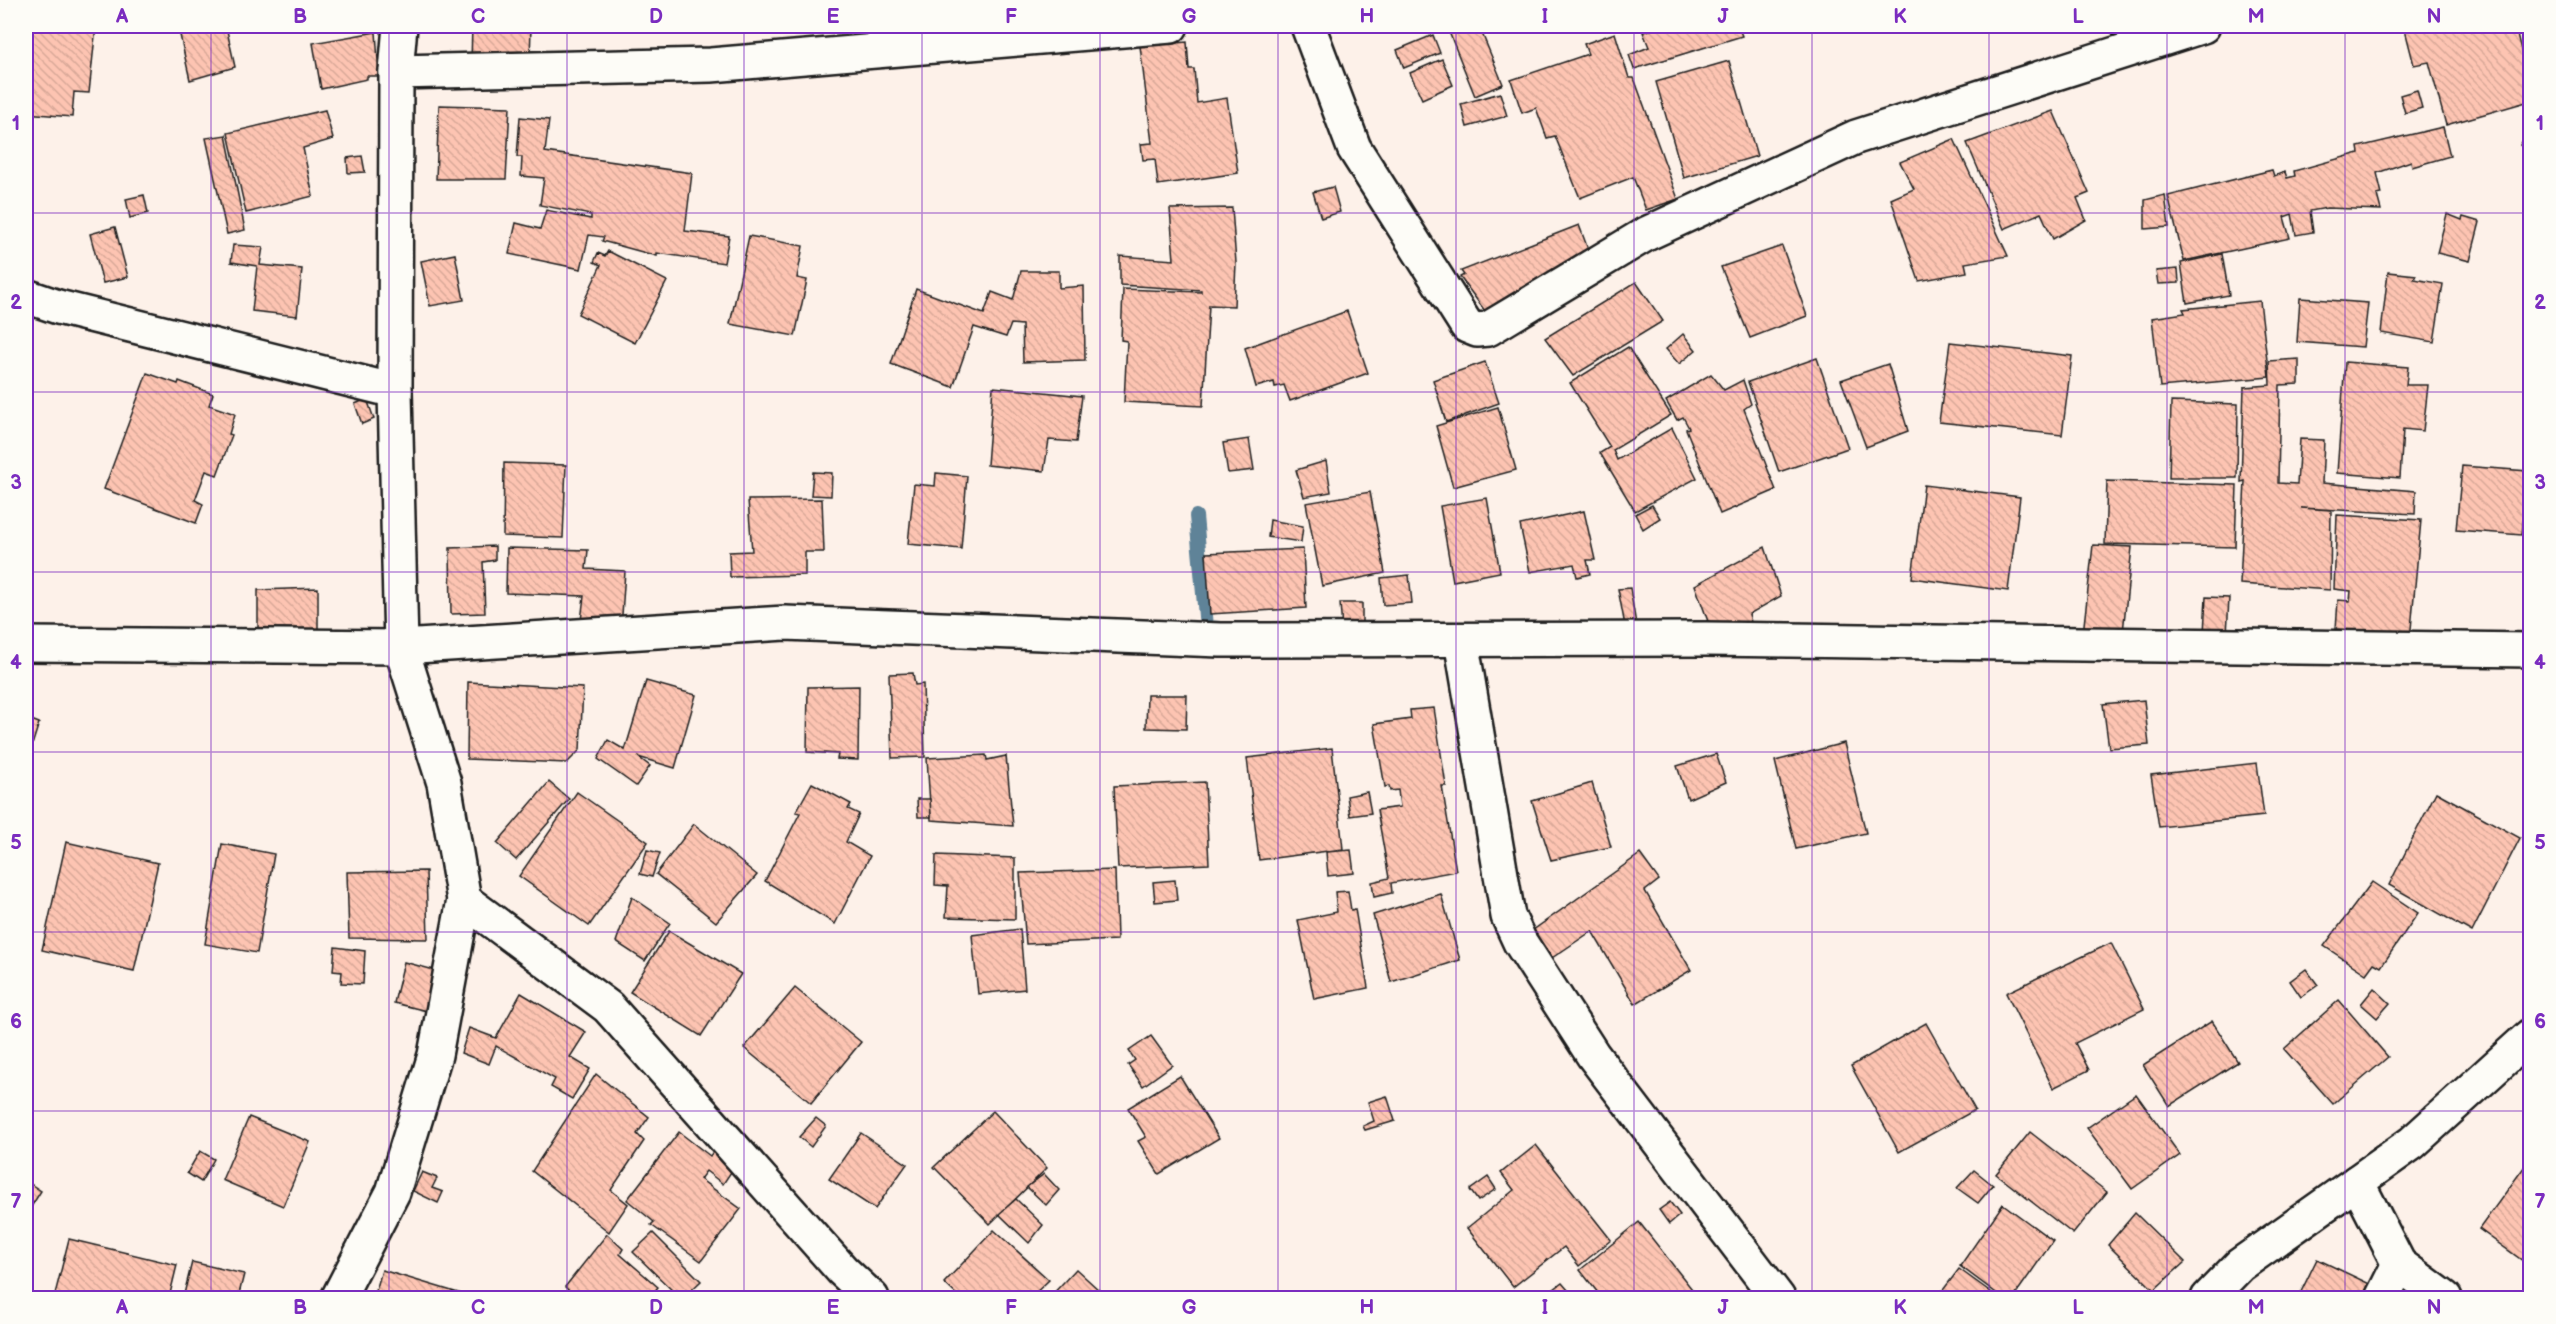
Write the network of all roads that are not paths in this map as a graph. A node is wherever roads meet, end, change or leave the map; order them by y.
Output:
1 (400, 26) edge
2 (1171, 26) edge
3 (1308, 26) edge
4 (2203, 26) edge
5 (396, 72) junction
6 (26, 296) edge
7 (395, 391) junction
8 (1461, 639) junction
9 (26, 644) edge
10 (401, 647) junction
11 (2530, 650) edge
12 (464, 900) junction
13 (2530, 1036) edge
14 (2357, 1182) junction
15 (2399, 1264) junction
16 (338, 1299) edge
17 (872, 1299) edge
18 (1778, 1299) edge
19 (2208, 1299) edge
20 (2382, 1299) edge
21 (2445, 1299) edge

1 - 5 street
2 - 5 street
3 - 4 street
5 - 7 street
6 - 7 street
7 - 10 street
8 - 10 street
8 - 11 street
8 - 18 street
9 - 10 street
10 - 12 street
12 - 16 street
12 - 17 street
13 - 14 street
14 - 15 street
14 - 19 street
15 - 20 street
15 - 21 street

